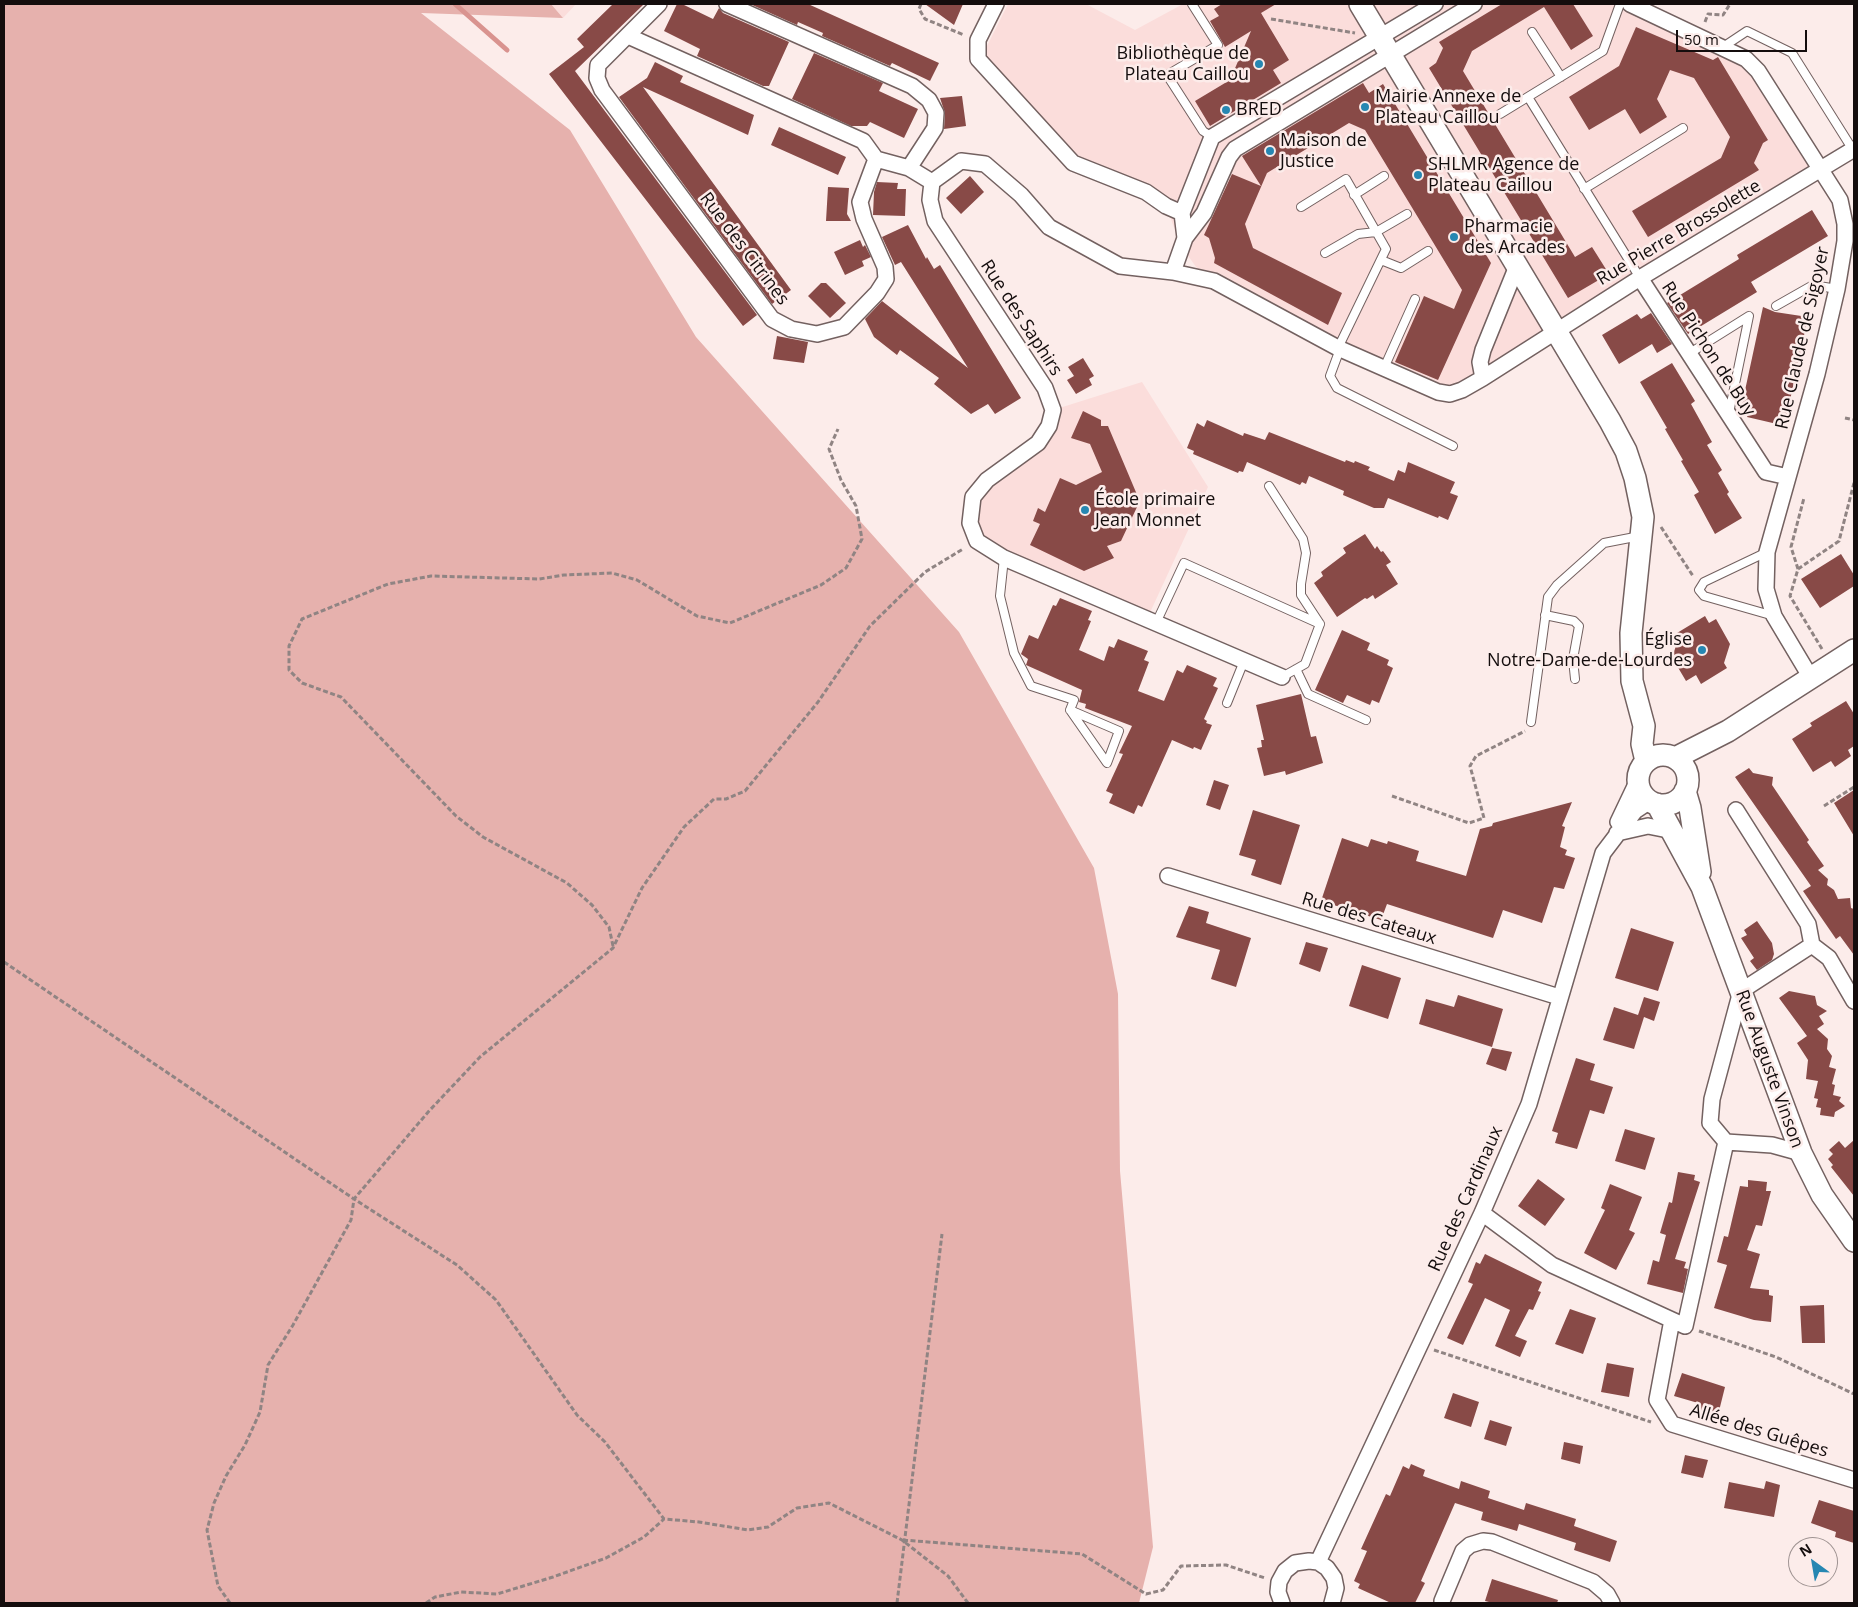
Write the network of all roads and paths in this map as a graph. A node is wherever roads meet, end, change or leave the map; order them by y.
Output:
1 (659, 4) edge
2 (727, 4) edge
3 (915, 4) edge
4 (921, 4) edge
5 (996, 4) edge
6 (1192, 4) edge
7 (1360, 4) edge
8 (1435, 4) edge
9 (1474, 4) edge
10 (1620, 4) edge
11 (1630, 4) edge
12 (1730, 4) edge
13 (918, 10) junction
14 (1271, 19) dead end
15 (1532, 32) dead end
16 (628, 36) junction
17 (1700, 36) junction
18 (978, 40) junction
19 (1385, 45) junction
20 (1723, 47) junction
21 (1561, 77) junction
22 (1528, 97) junction
23 (1500, 114) dead end
24 (1683, 128) dead end
25 (1212, 138) junction
26 (1854, 149) edge
27 (1229, 157) junction
28 (876, 159) junction
29 (909, 168) junction
30 (1822, 169) junction
31 (1384, 176) dead end
32 (932, 182) junction
33 (1584, 189) junction
34 (1354, 195) junction
35 (1301, 208) dead end
36 (1182, 213) junction
37 (1407, 214) dead end
38 (1376, 232) junction
39 (1185, 238) junction
40 (1428, 251) dead end
41 (1325, 253) dead end
42 (1381, 260) junction
43 (1517, 266) junction
44 (1173, 272) junction
45 (1640, 278) junction
46 (1837, 289) junction
47 (1415, 299) dead end
48 (1776, 306) dead end
49 (1557, 331) junction
50 (1339, 349) junction
51 (1690, 353) junction
52 (1384, 368) junction
53 (1483, 378) junction
54 (1729, 415) junction
55 (1845, 418) dead end
56 (1854, 420) edge
57 (838, 429) dead end
58 (1452, 446) dead end
59 (1788, 477) junction
60 (1854, 483) edge
61 (1269, 486) dead end
62 (1804, 498) dead end
63 (1643, 531) junction
64 (977, 541) junction
65 (1767, 552) junction
66 (1004, 558) junction
67 (1798, 568) junction
68 (1702, 583) junction
69 (1544, 616) junction
70 (1774, 616) junction
71 (1156, 623) junction
72 (1320, 624) junction
73 (1854, 650) edge
74 (1244, 661) junction
75 (1832, 665) junction
76 (1296, 669) junction
77 (1282, 676) joint
78 (1811, 678) junction
79 (1575, 679) dead end
80 (1227, 703) dead end
81 (1070, 710) junction
82 (1366, 720) dead end
83 (1531, 722) joint
84 (1666, 770) junction
85 (1854, 787) edge
86 (1392, 796) dead end
87 (1653, 802) junction
88 (1824, 806) dead end
89 (1736, 810) dead end
90 (1673, 831) junction
91 (1615, 835) junction
92 (1168, 876) dead end
93 (1702, 887) junction
94 (1812, 945) junction
95 (613, 948) junction
96 (4, 962) edge
97 (1741, 991) junction
98 (1559, 997) junction
99 (1854, 1001) edge
100 (1726, 1142) junction
101 (1800, 1153) junction
102 (354, 1198) junction
103 (1482, 1213) junction
104 (942, 1234) dead end
105 (1854, 1241) edge
106 (1678, 1323) junction
107 (1419, 1346) junction
108 (1854, 1394) edge
109 (1672, 1424) junction
110 (1854, 1480) edge
111 (664, 1519) junction
112 (902, 1540) junction
113 (1318, 1562) junction
114 (1278, 1582) junction
115 (1442, 1601) dead end
116 (1336, 1602) edge
117 (230, 1603) edge
118 (426, 1603) edge
119 (897, 1603) edge
120 (968, 1603) edge
121 (1282, 1603) edge
122 (1612, 1603) edge

1 - 16 street, Rue des Citrines
2 - 29 street
3 - 13 path
4 - 13 path
5 - 18 street
6 - 25 lane
7 - 19 main road
8 - 19 street
9 - 19 street
10 - 21 lane
11 - 17 street, Rue Claude de Sigoyer
12 - 17 path
13 - 18 path
14 - 19 path
15 - 21 lane
16 - 28 street
16 - 28 street, Rue des Citrines
17 - 20 street, Rue Claude de Sigoyer
18 - 36 street
19 - 25 street
19 - 27 street
19 - 43 main road
20 - 26 lane
20 - 30 street, Rue Claude de Sigoyer
21 - 22 lane
22 - 23 lane
22 - 33 lane
24 - 33 lane
25 - 27 street
25 - 36 street
26 - 30 street, Rue Pierre Brossolette
27 - 39 street
28 - 29 street
29 - 32 street
30 - 45 street, Rue Pierre Brossolette
30 - 46 street, Rue Claude de Sigoyer
31 - 34 lane
32 - 44 street, Rue Pierre Brossolette
32 - 64 street, Rue des Saphirs
33 - 45 lane
34 - 35 lane
34 - 38 lane
36 - 39 street
37 - 38 lane
38 - 41 lane
38 - 42 lane
39 - 44 street
40 - 42 lane
42 - 50 lane
43 - 49 main road
43 - 53 street
44 - 50 street, Rue Pierre Brossolette
45 - 49 street, Rue Pierre Brossolette
45 - 51 street, Rue Pichon de Buy
46 - 48 lane
46 - 59 street, Rue Claude de Sigoyer
47 - 52 lane
49 - 53 street, Rue Pierre Brossolette
49 - 63 main road
50 - 52 street, Rue Pierre Brossolette
50 - 58 lane
51 - 54 street, Rue Pichon de Buy
51 - 54 lane
52 - 53 street, Rue Pierre Brossolette
54 - 59 street, Rue Pichon de Buy
55 - 56 path
57 - 95 path
59 - 65 street, Rue Claude de Sigoyer
60 - 67 path
61 - 72 lane
62 - 67 path
63 - 68 path
63 - 69 lane
63 - 84 main road
64 - 66 street
64 - 95 path
65 - 68 lane
65 - 70 street, Rue Claude de Sigoyer
66 - 71 street
66 - 81 lane
67 - 75 path
68 - 70 lane
69 - 79 lane
69 - 83 lane
70 - 78 street, Rue Claude de Sigoyer
71 - 72 lane
71 - 74 street
72 - 76 lane
73 - 75 main road
74 - 77 street
74 - 80 lane
75 - 78 main road
76 - 77 lane
76 - 82 lane
78 - 84 main road
81 - 81 lane
83 - 86 path
84 - 87 main road
84 - 87 main road
84 - 91 street, Rue des Cardinaux
84 - 93 main road
85 - 88 path
87 - 90 main road
87 - 91 street, Rue des Cardinaux
89 - 94 street
90 - 91 street
90 - 93 main road
91 - 98 street, Rue des Cardinaux
92 - 98 street, Rue des Cateaux
93 - 97 main road, Rue Auguste Vinson
94 - 97 street
94 - 99 street
95 - 102 path
96 - 102 path
97 - 100 street
97 - 101 main road, Rue Auguste Vinson
98 - 103 street, Rue des Cardinaux
100 - 101 street
100 - 106 street, Allée des Guêpes
101 - 105 main road, Rue Auguste Vinson
102 - 111 path
102 - 117 path
103 - 106 street
103 - 107 street, Rue des Cardinaux
104 - 119 path
106 - 108 path
106 - 109 street, Allée des Guêpes
107 - 109 path
107 - 113 street, Rue des Cardinaux
109 - 110 street, Allée des Guêpes
111 - 112 path
111 - 118 path
112 - 114 path
112 - 120 path
113 - 114 street
113 - 116 street
114 - 121 street
115 - 122 street

